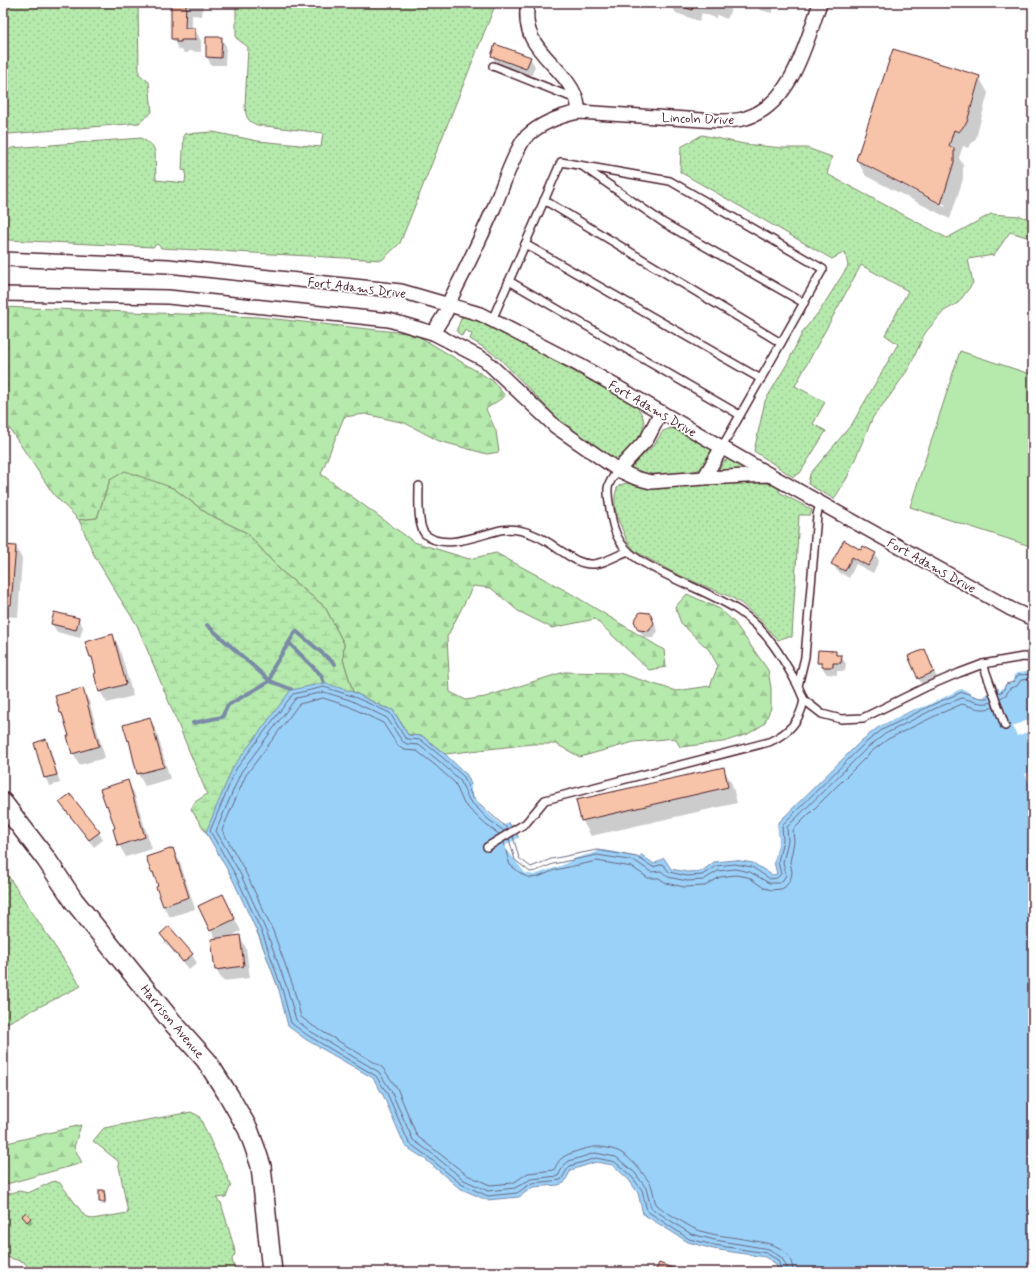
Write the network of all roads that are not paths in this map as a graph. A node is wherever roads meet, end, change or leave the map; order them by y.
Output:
1 (528, 3) edge
2 (820, 3) edge
3 (493, 66) dead end
4 (577, 99) junction
5 (579, 112) junction
6 (580, 165) junction
7 (544, 200) junction
8 (525, 244) junction
9 (3, 260) edge
10 (509, 281) junction
11 (3, 294) edge
12 (804, 303) junction
13 (448, 304) junction
14 (492, 320) junction
15 (433, 333) junction
16 (781, 343) junction
17 (761, 379) junction
18 (661, 412) junction
19 (740, 416) junction
20 (722, 447) junction
21 (618, 470) junction
22 (770, 475) junction
23 (704, 478) junction
24 (419, 486) dead end
25 (820, 503) junction
26 (628, 551) junction
27 (1033, 619) edge
28 (1033, 658) edge
29 (983, 664) junction
30 (798, 686) junction
31 (804, 700) junction
32 (1005, 726) dead end
33 (3, 803) edge
34 (487, 847) dead end
35 (272, 1272) edge

1 - 4 street
2 - 5 street, Lincoln Drive
3 - 4 lane
4 - 5 street
5 - 13 street, Lincoln Drive
6 - 7 lane
6 - 12 lane
6 - 12 lane
7 - 8 lane
7 - 16 lane
8 - 10 lane
8 - 17 lane
9 - 13 street, Fort Adams Drive
10 - 14 lane
10 - 19 lane
11 - 15 street
12 - 16 lane
13 - 14 street, Fort Adams Drive
13 - 15 street, Lincoln Drive
14 - 18 street, Fort Adams Drive
15 - 21 street
16 - 17 lane
17 - 19 lane
18 - 20 street, Fort Adams Drive
18 - 21 street
19 - 20 lane
20 - 22 street, Fort Adams Drive
20 - 23 street
21 - 23 street
21 - 26 lane
22 - 23 street
22 - 25 street, Fort Adams Drive
24 - 26 lane
25 - 27 street, Fort Adams Drive
25 - 30 lane
26 - 30 lane
28 - 29 lane
29 - 31 lane
29 - 32 lane
30 - 31 lane
31 - 34 lane
33 - 35 main road, Harrison Avenue

